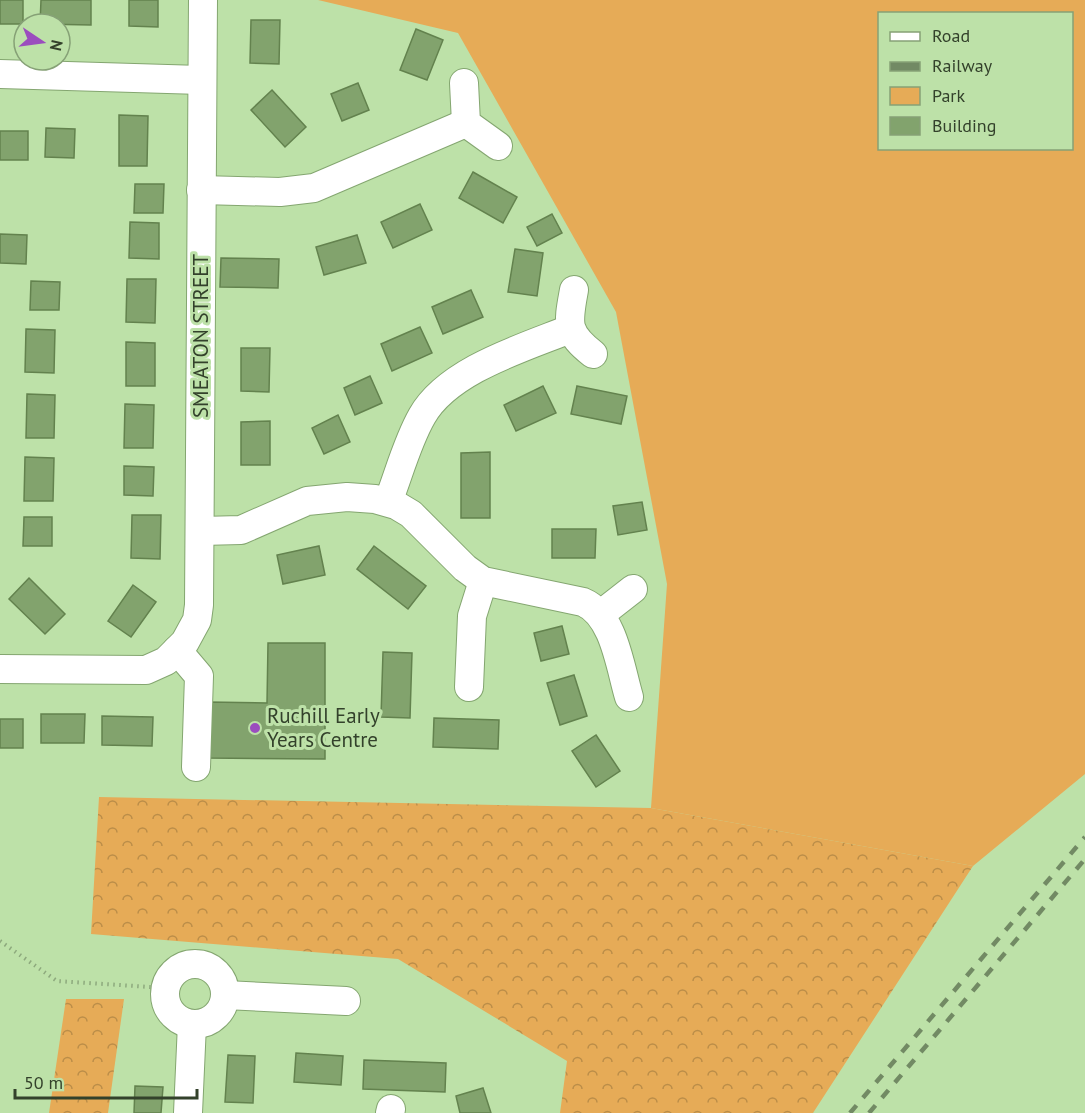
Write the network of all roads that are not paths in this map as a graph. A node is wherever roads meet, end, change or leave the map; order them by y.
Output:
1 (203, 0) edge
2 (0, 74) edge
3 (201, 80) junction
4 (464, 82) dead end
5 (466, 123) junction
6 (498, 146) dead end
7 (201, 190) junction
8 (574, 290) dead end
9 (570, 329) junction
10 (593, 354) dead end
11 (388, 502) junction
12 (201, 531) junction
13 (483, 581) junction
14 (633, 589) dead end
15 (601, 614) junction
16 (172, 655) junction
17 (0, 669) edge
18 (469, 687) dead end
19 (629, 697) dead end
20 (196, 767) dead end
21 (225, 995) junction
22 (346, 1001) dead end
23 (192, 1024) junction
24 (188, 1113) edge

1 - 3 street, SMEATON STREET
2 - 3 street
3 - 7 street, SMEATON STREET
4 - 5 street
5 - 6 street
5 - 7 street
7 - 12 street, SMEATON STREET
8 - 9 street
9 - 10 street
9 - 11 street
11 - 12 street
11 - 13 street
12 - 16 street, SMEATON STREET
13 - 15 street
13 - 18 street
14 - 15 street
15 - 19 street
16 - 17 street
16 - 20 street
21 - 22 street
21 - 23 street
21 - 23 street
23 - 24 street

